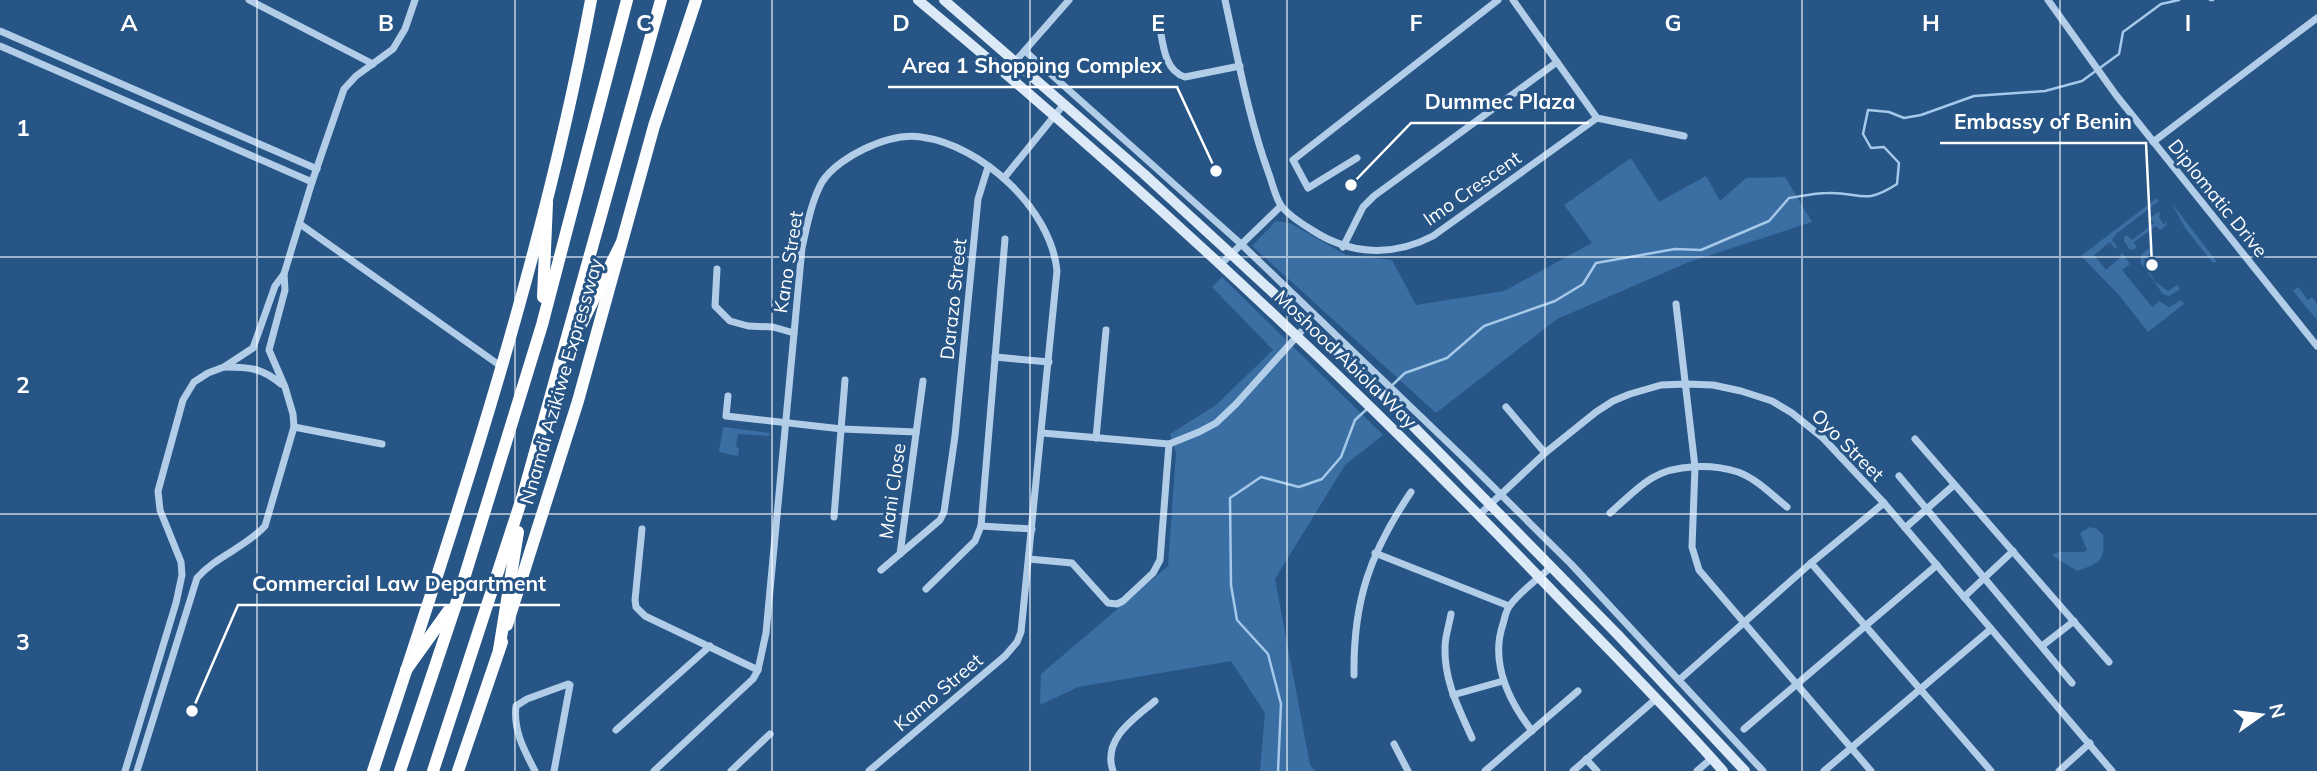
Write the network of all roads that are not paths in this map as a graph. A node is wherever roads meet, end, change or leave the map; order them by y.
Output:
1 (249, 0) edge
2 (415, 0) edge
3 (591, 0) edge
4 (627, 0) edge
5 (661, 0) edge
6 (696, 0) edge
7 (918, 0) edge
8 (944, 0) edge
9 (1069, 0) edge
10 (1225, 0) edge
11 (1498, 0) edge
12 (1513, 0) edge
13 (2048, 0) edge
14 (1158, 18) dead end
15 (2317, 18) edge
16 (0, 31) edge
17 (0, 46) edge
18 (1025, 51) junction
19 (54, 55) junction
20 (1016, 61) junction
21 (1557, 62) junction
22 (373, 64) junction
23 (1240, 66) junction
24 (49, 67) junction
25 (1005, 73) junction
26 (1064, 104) junction
27 (1054, 116) junction
28 (1597, 118) junction
29 (1684, 136) dead end
30 (2153, 142) junction
31 (1357, 158) dead end
32 (988, 167) junction
33 (317, 169) junction
34 (1004, 178) junction
35 (312, 182) junction
36 (547, 203) junction
37 (1281, 206) junction
38 (300, 223) junction
39 (1005, 239) dead end
40 (621, 244) junction
41 (1241, 244) junction
42 (1343, 247) junction
43 (1231, 253) junction
44 (1221, 264) junction
45 (717, 269) dead end
46 (284, 274) junction
47 (1676, 304) dead end
48 (1308, 324) junction
49 (542, 325) junction
50 (1106, 330) dead end
51 (793, 333) junction
52 (1297, 335) junction
53 (2317, 346) edge
54 (995, 357) junction
55 (1049, 362) junction
56 (224, 367) junction
57 (502, 367) junction
58 (559, 370) junction
59 (845, 380) dead end
60 (923, 381) dead end
61 (1686, 384) junction
62 (285, 387) junction
63 (728, 396) dead end
64 (1506, 407) dead end
65 (785, 423) junction
66 (294, 427) junction
67 (842, 429) junction
68 (916, 432) junction
69 (1042, 433) junction
70 (1096, 438) junction
71 (1915, 439) dead end
72 (382, 444) dead end
73 (1169, 444) junction
74 (1545, 453) junction
75 (1695, 467) junction
76 (1899, 476) dead end
77 (1954, 485) junction
78 (1411, 492) dead end
79 (523, 495) junction
80 (1501, 495) junction
81 (1884, 503) junction
82 (1490, 504) junction
83 (1787, 507) dead end
84 (1927, 509) junction
85 (1611, 513) dead end
86 (1480, 514) junction
87 (834, 517) dead end
88 (981, 526) junction
89 (1032, 528) junction
90 (1905, 528) junction
91 (642, 529) dead end
92 (2013, 551) junction
93 (1375, 553) junction
94 (900, 554) junction
95 (1029, 559) junction
96 (1811, 563) junction
97 (1937, 565) junction
98 (1551, 567) junction
99 (881, 570) dead end
100 (1539, 578) junction
101 (1984, 578) junction
102 (926, 589) dead end
103 (1964, 597) junction
104 (458, 598) junction
105 (1508, 606) junction
106 (1451, 614) dead end
107 (2074, 621) junction
108 (1744, 622) junction
109 (1867, 625) junction
110 (1991, 629) junction
111 (1021, 632) joint
112 (710, 646) junction
113 (2042, 646) junction
114 (499, 650) junction
115 (2109, 662) dead end
116 (407, 670) junction
117 (758, 670) junction
118 (1354, 675) dead end
119 (1679, 680) junction
120 (1503, 681) junction
121 (2072, 683) dead end
122 (1796, 685) junction
123 (1920, 689) junction
124 (1578, 691) dead end
125 (1453, 695) junction
126 (1657, 698) junction
127 (1155, 701) dead end
128 (1744, 729) dead end
129 (615, 730) dead end
130 (1532, 731) junction
131 (770, 734) dead end
132 (1472, 738) dead end
133 (2090, 743) junction
134 (1394, 744) dead end
135 (1851, 749) junction
136 (1712, 758) junction
137 (1586, 759) junction
138 (125, 771) edge
139 (137, 771) edge
140 (373, 771) edge
141 (400, 771) edge
142 (433, 771) edge
143 (458, 771) edge
144 (535, 771) edge
145 (554, 771) edge
146 (654, 771) edge
147 (730, 771) edge
148 (869, 771) edge
149 (1113, 771) edge
150 (1408, 771) edge
151 (1485, 771) edge
152 (1573, 771) edge
153 (1597, 771) edge
154 (1697, 771) edge
155 (1723, 771) edge
156 (1745, 771) edge
157 (1763, 771) edge
158 (1824, 771) edge
159 (1871, 771) edge
160 (1991, 771) edge
161 (2059, 771) edge
162 (2112, 771) edge

1 - 22 street
2 - 22 street
3 - 36 highway
4 - 49 highway, Nnamdi Azikiwe Expressway
5 - 58 highway, Nnamdi Azikiwe Expressway
6 - 40 highway, Nnamdi Azikiwe Expressway
7 - 25 main road, Moshood Abiola Way
8 - 20 main road, Moshood Abiola Way
9 - 18 street
10 - 23 street
11 - 31 street
12 - 21 street
13 - 30 street, Diplomatic Drive
14 - 23 street
15 - 30 street
16 - 19 street
17 - 24 street
18 - 20 street
18 - 41 street
19 - 24 street
19 - 33 street
20 - 25 street
20 - 26 main road, Moshood Abiola Way
21 - 28 street
21 - 42 street
22 - 33 street
23 - 37 street
24 - 35 street
25 - 27 main road, Moshood Abiola Way
26 - 27 street
26 - 43 main road, Moshood Abiola Way
27 - 34 street
27 - 44 main road, Moshood Abiola Way
28 - 29 street
28 - 42 street, Imo Crescent
30 - 53 street, Diplomatic Drive
32 - 34 street, Kano Street
32 - 51 street, Kano Street
32 - 94 street, Darazo Street
33 - 35 street
34 - 55 street, Kano Street
35 - 38 street
36 - 49 highway
36 - 57 highway
37 - 41 street
37 - 42 street, Imo Crescent
38 - 46 street
38 - 57 street
39 - 54 street
40 - 58 highway
40 - 114 highway, Nnamdi Azikiwe Expressway
41 - 43 street
41 - 80 street
43 - 44 street
43 - 48 main road, Moshood Abiola Way
44 - 52 main road, Moshood Abiola Way
45 - 51 street
46 - 56 street
46 - 62 street
47 - 61 street
48 - 52 street
48 - 82 main road, Moshood Abiola Way
49 - 104 highway, Nnamdi Azikiwe Expressway
50 - 70 street
51 - 65 street, Kano Street
52 - 73 street
52 - 86 main road, Moshood Abiola Way
54 - 55 street
54 - 88 street
55 - 69 street, Kano Street
56 - 62 street
56 - 138 street
57 - 116 highway
58 - 79 highway, Nnamdi Azikiwe Expressway
59 - 67 street
60 - 68 street, Mani Close
61 - 74 street, Oyo Street
61 - 75 street
61 - 81 street, Oyo Street
62 - 66 street
63 - 65 street
64 - 74 street
65 - 67 street
65 - 117 street, Kano Street
66 - 72 street
66 - 139 street
67 - 68 street
67 - 87 street
68 - 94 street, Mani Close
69 - 70 street
69 - 89 street, Kano Street
70 - 73 street
71 - 77 street
73 - 95 street
74 - 80 street, Oyo Street
75 - 83 street
75 - 85 street
75 - 108 street
76 - 84 street
77 - 84 street
77 - 92 street
78 - 93 street
79 - 114 highway
79 - 142 highway, Nnamdi Azikiwe Expressway
80 - 82 street, Oyo Street
80 - 119 street
81 - 90 street, Oyo Street
81 - 96 street
82 - 86 street, Oyo Street
82 - 98 main road, Moshood Abiola Way
84 - 90 street
84 - 101 street
86 - 100 main road, Moshood Abiola Way
88 - 89 street
88 - 102 street
89 - 95 street, Kano Street
90 - 97 street, Oyo Street
91 - 112 street
92 - 101 street
92 - 107 street
93 - 105 street
93 - 118 street
94 - 99 street, Darazo Street
95 - 111 street, Kano Street
96 - 108 street
96 - 109 street
97 - 103 street, Oyo Street
97 - 109 street
98 - 100 street
98 - 156 main road, Moshood Abiola Way
100 - 105 street
100 - 126 main road, Moshood Abiola Way
101 - 103 street
101 - 113 street
103 - 110 street, Oyo Street
104 - 116 highway
104 - 141 highway, Nnamdi Azikiwe Expressway
105 - 120 street
106 - 125 street
107 - 113 street
107 - 115 street
108 - 119 street
108 - 122 street
109 - 122 street
109 - 123 street
110 - 123 street
110 - 133 street, Oyo Street
111 - 148 street, Kamo Street
112 - 117 street
112 - 129 street
113 - 121 street
114 - 143 highway, Nnamdi Azikiwe Expressway
116 - 140 highway
117 - 146 street, Kano Street
119 - 157 street
120 - 125 street
120 - 130 street
122 - 128 street
122 - 135 street
123 - 135 street
123 - 160 street
124 - 130 street
125 - 132 street
126 - 136 main road, Moshood Abiola Way
126 - 137 street
127 - 149 street
130 - 151 street
131 - 147 street
133 - 161 street
133 - 162 street, Oyo Street
134 - 150 street
135 - 158 street
135 - 159 street
136 - 154 street
136 - 155 main road, Moshood Abiola Way
137 - 152 street
137 - 153 street
144 - 145 street

